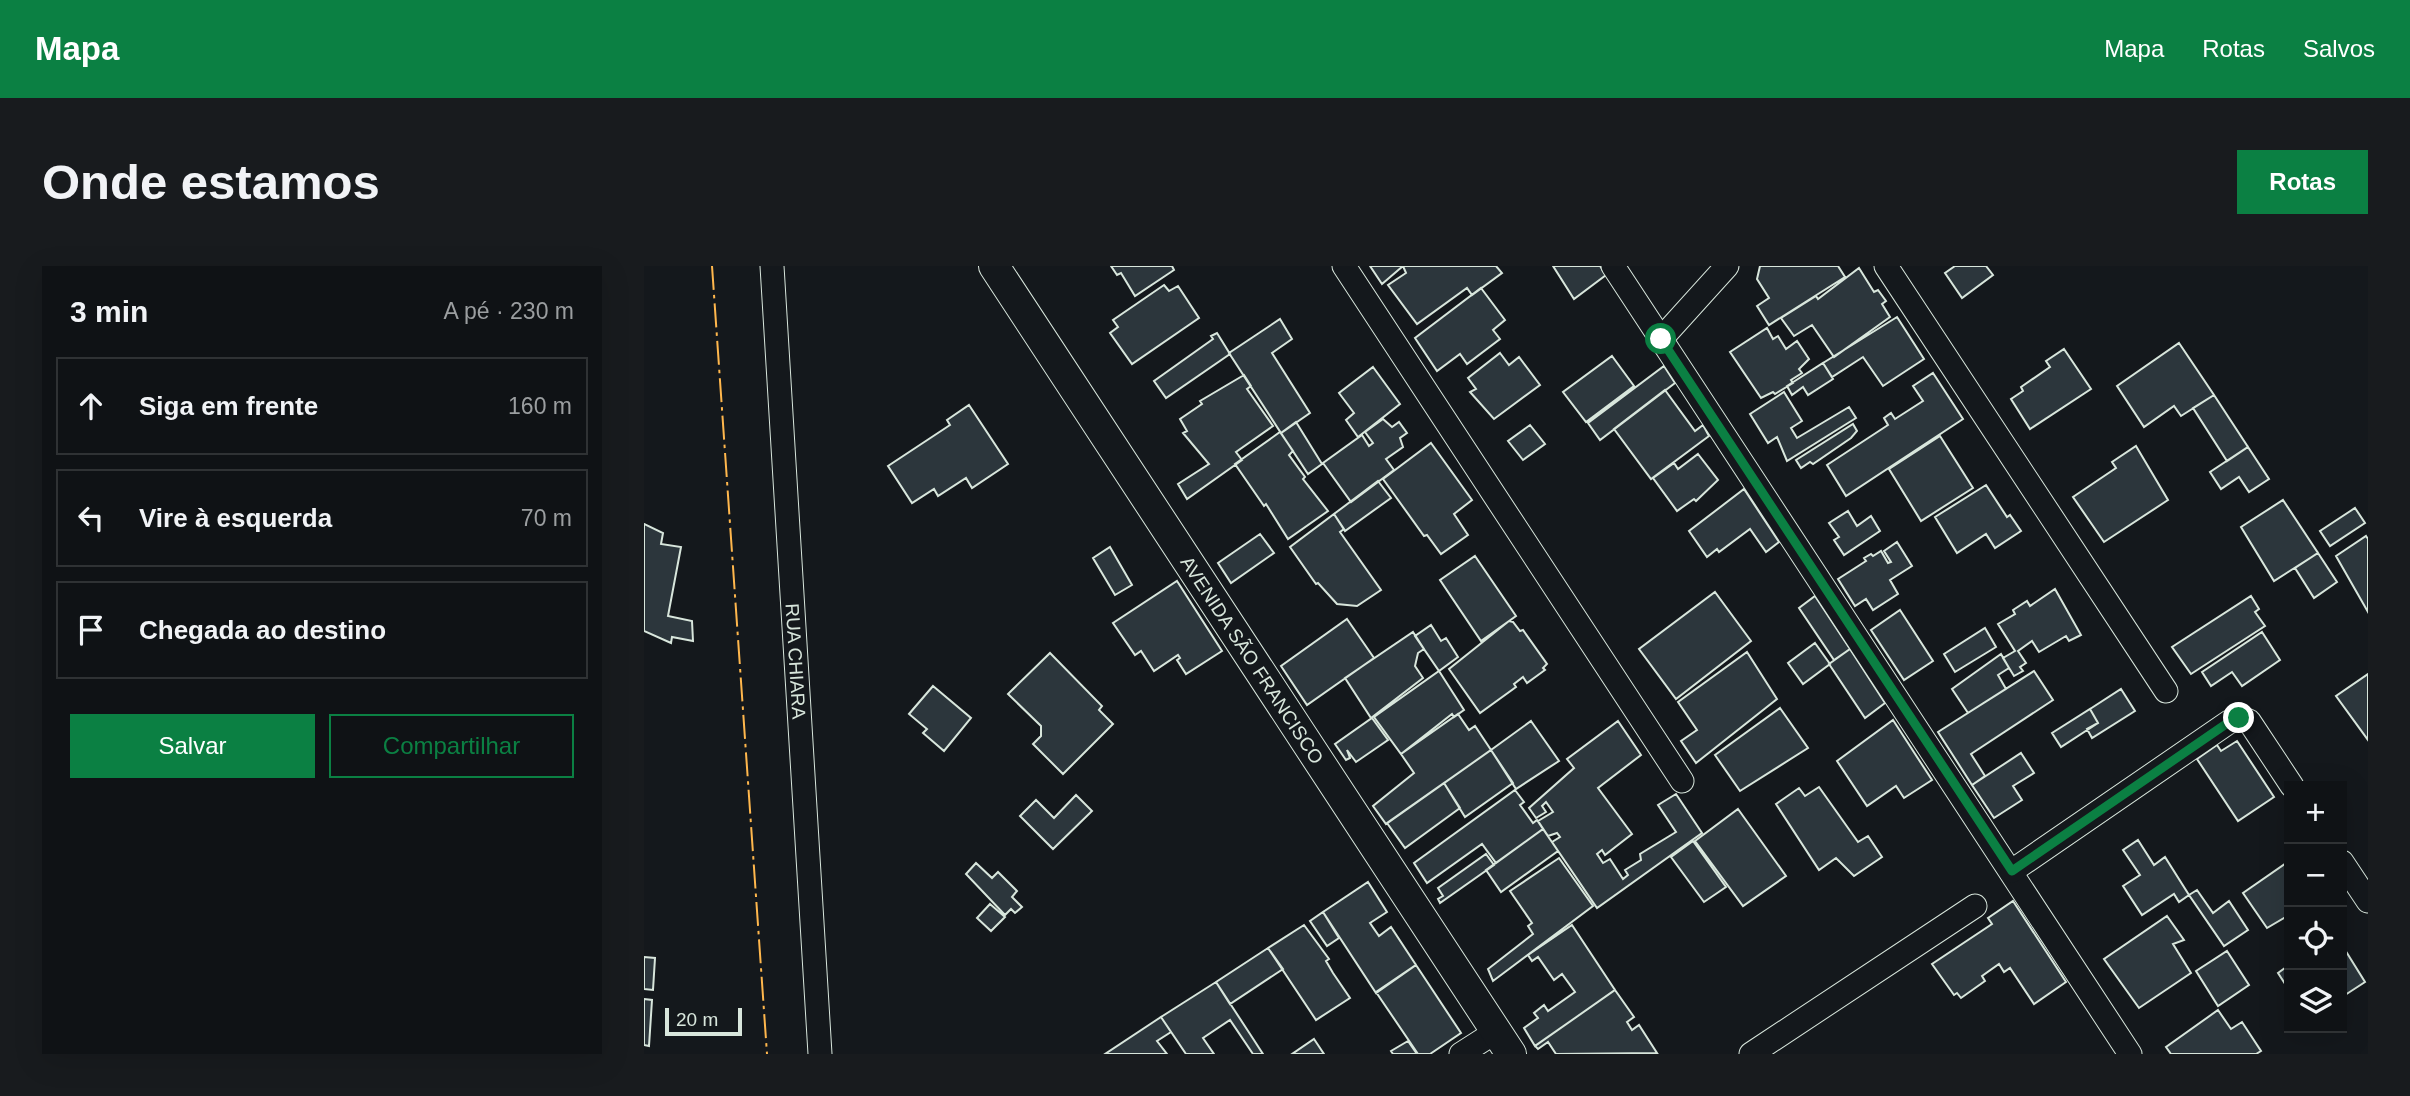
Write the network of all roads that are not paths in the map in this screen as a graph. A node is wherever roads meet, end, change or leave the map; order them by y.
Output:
1 (772, 266) edge
2 (993, 266) edge
3 (1344, 266) edge
4 (1613, 266) edge
5 (1727, 266) edge
6 (1886, 266) edge
7 (1661, 339) junction
8 (2166, 691) dead end
9 (1682, 781) dead end
10 (2289, 781) edge
11 (2347, 870) edge
12 (2012, 871) junction
13 (2368, 901) edge
14 (1975, 906) dead end
15 (1504, 1043) edge
16 (820, 1054) edge
17 (1461, 1054) edge
18 (1751, 1054) edge
19 (2130, 1054) edge

1 - 16 street, RUA CHIARA
2 - 15 street, AVENIDA SÃO FRANCISCO
3 - 9 street
4 - 7 street
5 - 7 street
6 - 8 street
7 - 12 street
10 - 12 street
11 - 13 street
12 - 19 street
14 - 18 street
15 - 17 street

